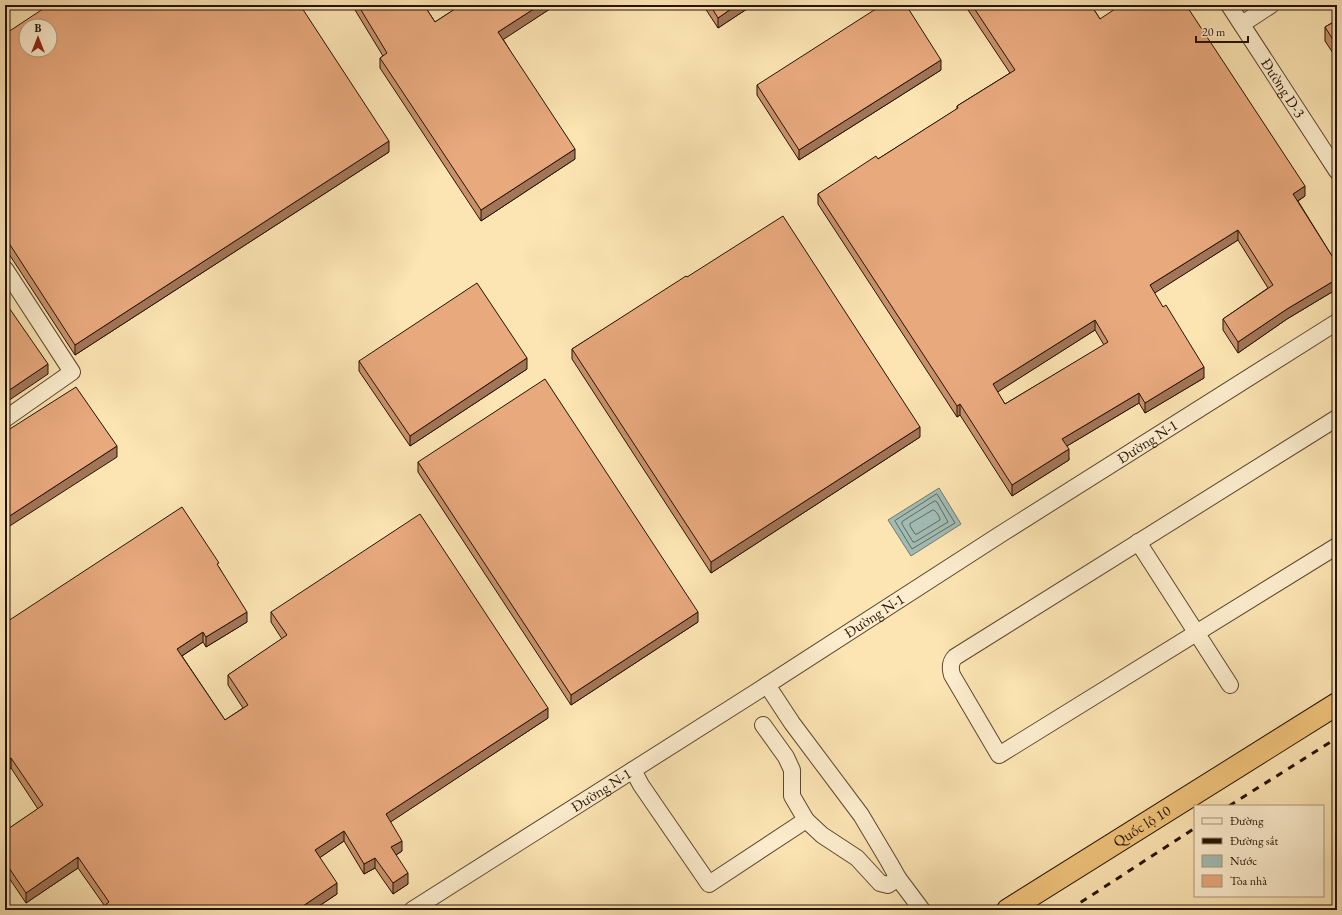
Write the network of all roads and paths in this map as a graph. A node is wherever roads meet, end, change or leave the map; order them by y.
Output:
1 (1229, 5) edge
2 (1272, 5) edge
3 (1242, 24) junction
4 (1337, 170) edge
5 (5, 269) edge
6 (1337, 322) edge
7 (1337, 418) edge
8 (5, 419) edge
9 (1138, 542) junction
10 (1337, 546) edge
11 (1196, 633) junction
12 (767, 685) junction
13 (1230, 685) dead end
14 (1337, 704) edge
15 (763, 725) dead end
16 (633, 770) junction
17 (806, 820) junction
18 (898, 878) junction
19 (412, 910) edge
20 (922, 910) edge
21 (1008, 910) edge

1 - 3 street, Đường D-3
2 - 3 street
3 - 4 street, Đường D-3
5 - 8 street
6 - 12 street, Đường N-1
7 - 9 street
9 - 11 street
9 - 11 street
10 - 11 street
11 - 13 street
12 - 16 street, Đường N-1
12 - 18 street
14 - 21 highway, Quốc lộ 10
15 - 17 street
16 - 17 street
16 - 19 street, Đường N-1
17 - 18 street
18 - 20 street

